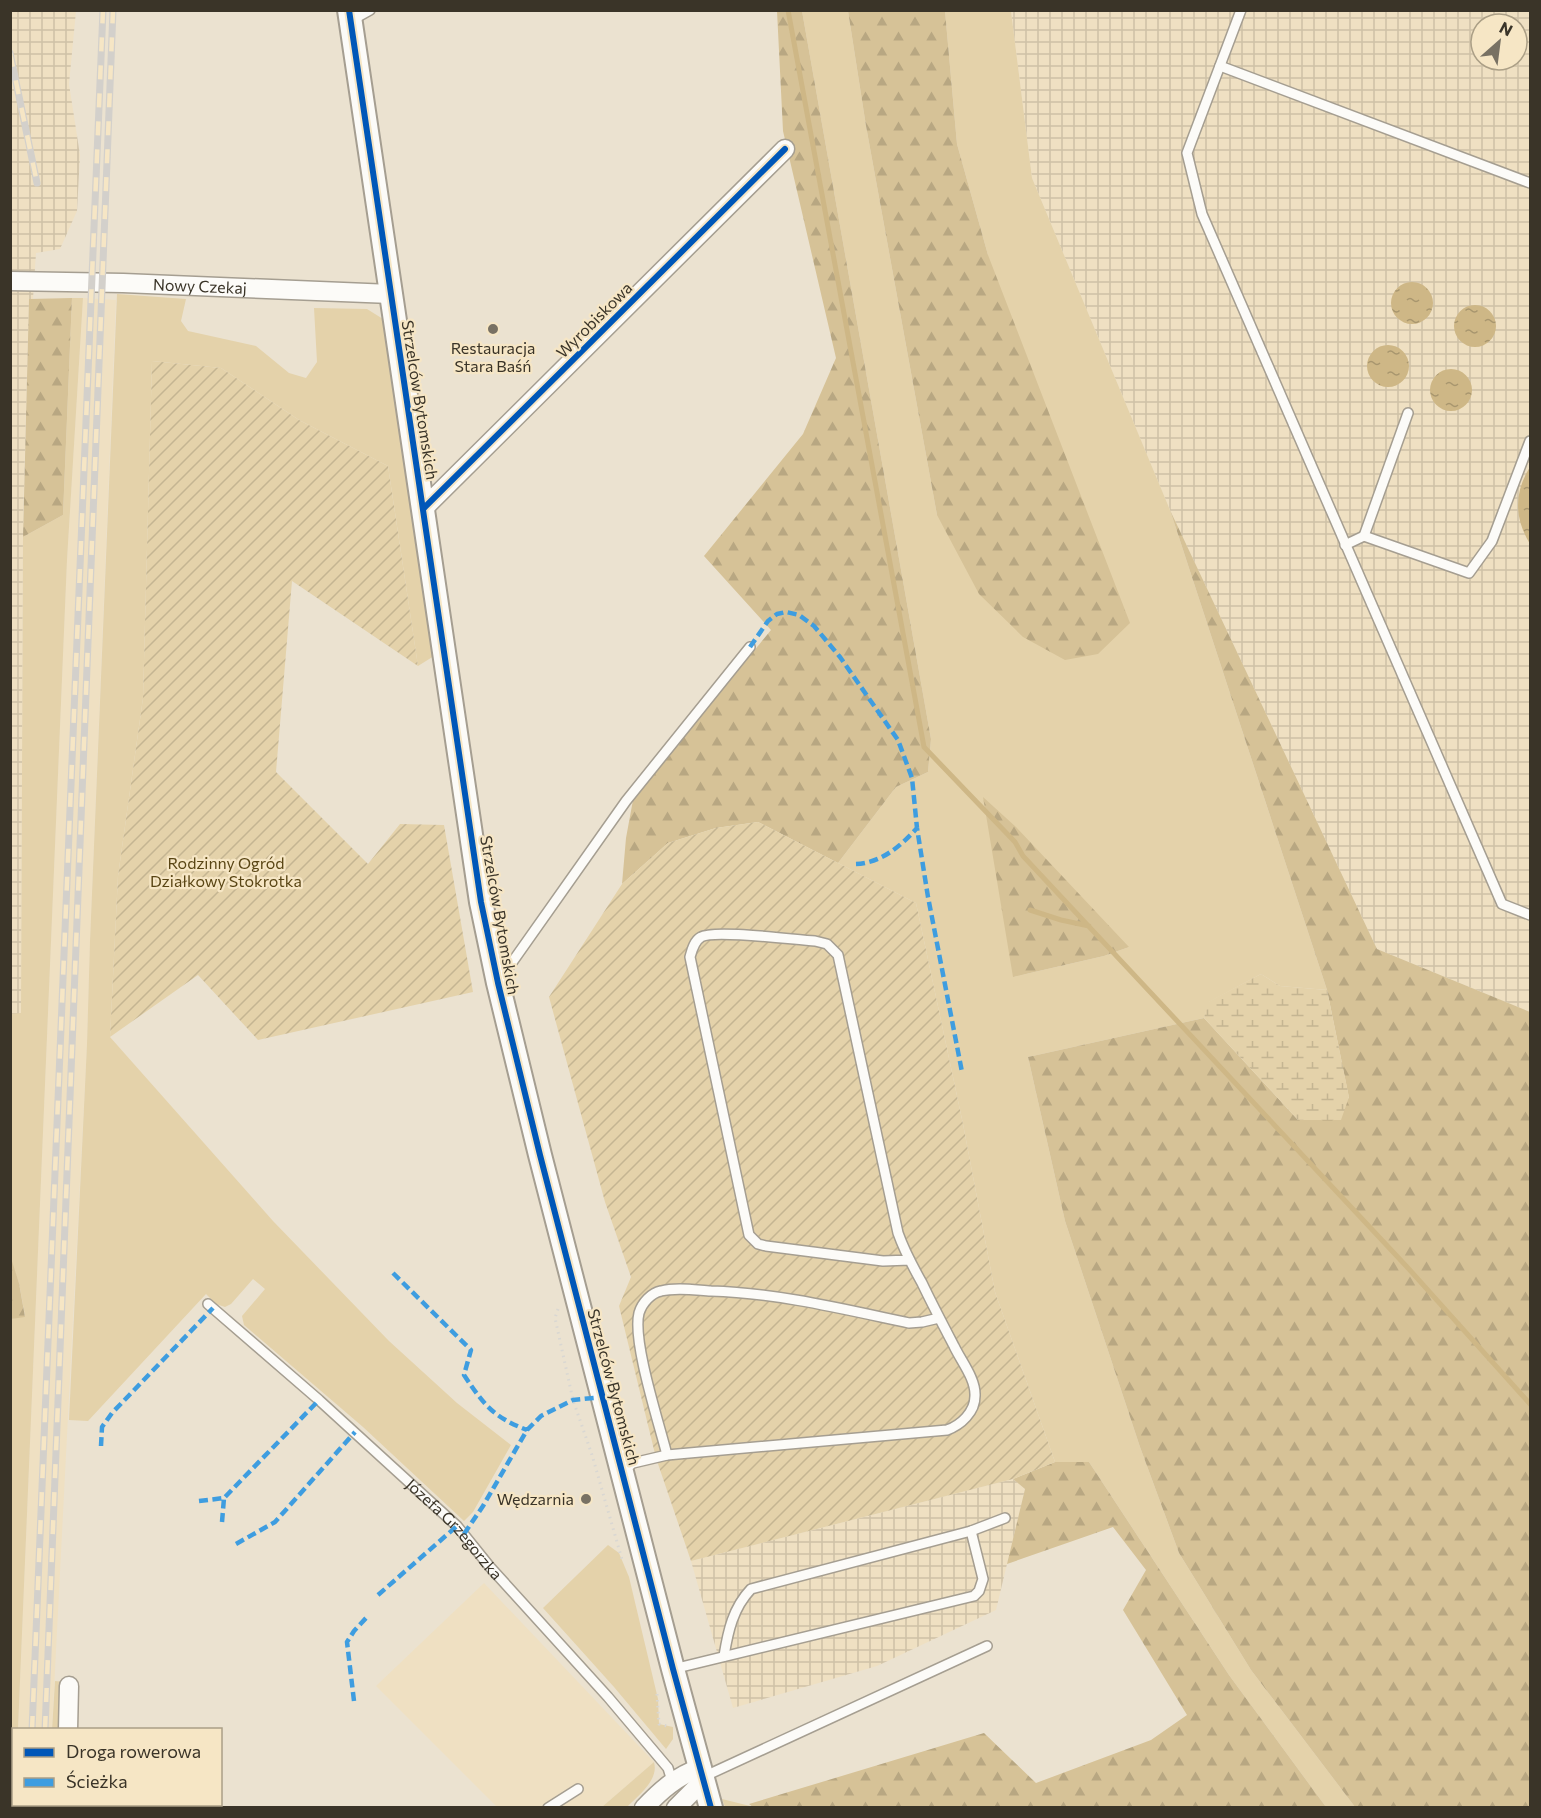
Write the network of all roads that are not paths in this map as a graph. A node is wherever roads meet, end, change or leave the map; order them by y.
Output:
1 (1241, 10) edge
2 (356, 14) edge
3 (1220, 66) junction
4 (784, 149) dead end
5 (1530, 183) edge
6 (10, 274) edge
7 (10, 281) edge
8 (56, 283) junction
9 (391, 294) junction
10 (1408, 412) dead end
11 (1530, 441) edge
12 (423, 509) junction
13 (1364, 536) junction
14 (1346, 545) junction
15 (750, 647) dead end
16 (1530, 915) edge
17 (498, 982) junction
18 (910, 1260) junction
19 (207, 1304) dead end
20 (939, 1318) junction
21 (667, 1455) junction
22 (622, 1471) junction
23 (1005, 1518) dead end
24 (971, 1531) junction
25 (987, 1646) dead end
26 (724, 1656) junction
27 (673, 1669) junction
28 (69, 1686) dead end
29 (68, 1728) edge
30 (702, 1775) junction
31 (672, 1781) junction
32 (578, 1789) dead end
33 (548, 1808) edge
34 (644, 1808) edge
35 (676, 1808) edge
36 (682, 1808) edge
37 (693, 1808) edge
38 (711, 1808) edge

1 - 3 lane
2 - 9 street, Strzelców Bytomskich
3 - 5 lane
3 - 14 lane
4 - 12 street, Wyrobiskowa
6 - 8 lane
7 - 8 street, Nowy Czekaj
8 - 9 street, Nowy Czekaj
9 - 12 street, Strzelców Bytomskich
10 - 13 lane
11 - 13 lane
12 - 17 street, Strzelców Bytomskich
13 - 14 lane
14 - 16 lane
15 - 17 lane
17 - 22 street, Strzelców Bytomskich
18 - 18 lane
18 - 20 lane
19 - 31 lane, Józefa Grzegorzka
20 - 21 lane
20 - 21 lane
21 - 22 lane
22 - 27 street, Strzelców Bytomskich
23 - 24 lane
24 - 26 lane
24 - 26 lane
25 - 30 lane
26 - 27 lane
27 - 30 street, Strzelców Bytomskich
28 - 29 street
30 - 31 street
30 - 35 street
30 - 38 street, Strzelców Bytomskich
31 - 34 street
32 - 33 lane
36 - 37 street

